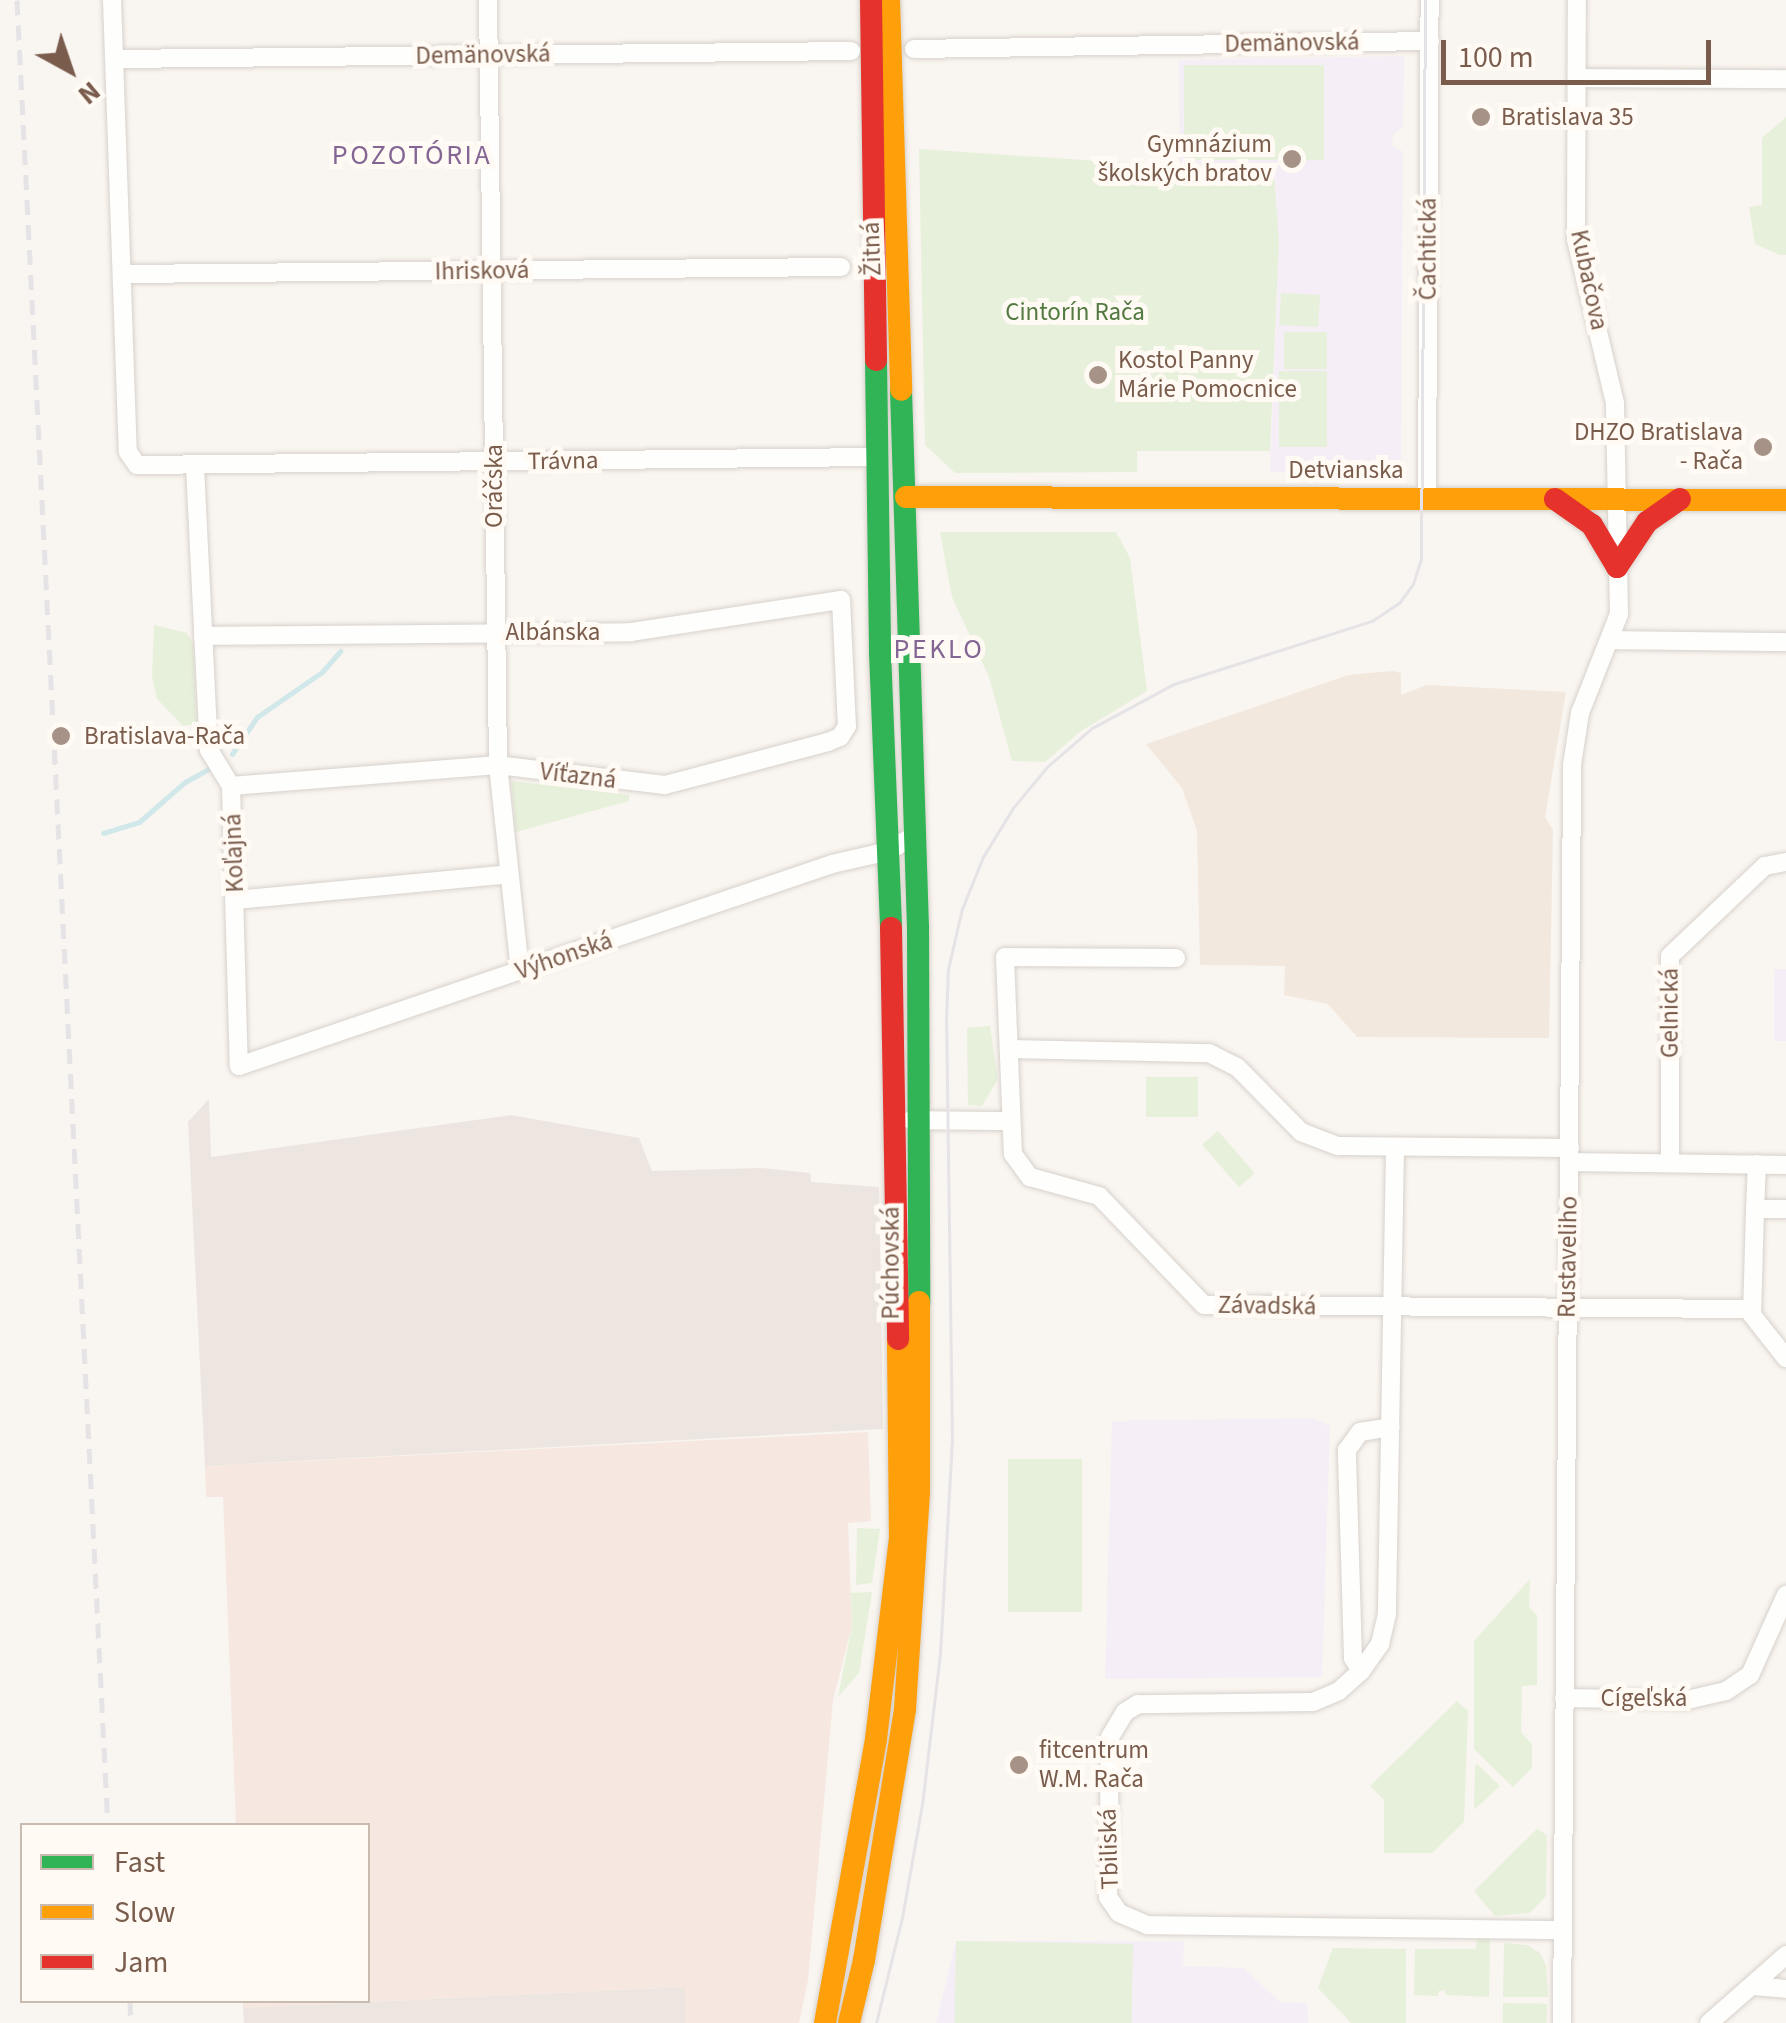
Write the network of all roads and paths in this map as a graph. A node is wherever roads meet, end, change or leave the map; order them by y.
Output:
1 (112, 0) edge
2 (488, 0) edge
3 (871, 0) edge
4 (890, 0) edge
5 (1430, 0) edge
6 (1578, 0) edge
7 (1430, 41) junction
8 (914, 50) dead end
9 (852, 51) dead end
10 (487, 55) junction
11 (115, 59) junction
12 (1577, 78) junction
13 (1786, 79) edge
14 (841, 267) dead end
15 (490, 271) junction
16 (124, 274) junction
17 (876, 457) junction
18 (494, 462) junction
19 (194, 466) junction
20 (906, 497) junction
21 (1427, 498) junction
22 (1556, 498) junction
23 (1618, 499) junction
24 (1680, 499) junction
25 (1786, 500) edge
26 (880, 532) junction
27 (1617, 566) junction
28 (494, 633) junction
29 (203, 636) junction
30 (1611, 640) junction
31 (1786, 642) edge
32 (844, 658) joint
33 (498, 764) junction
34 (231, 786) junction
35 (916, 834) junction
36 (889, 850) junction
37 (1782, 862) edge
38 (509, 874) junction
39 (236, 900) junction
40 (1176, 958) dead end
41 (520, 970) junction
42 (1010, 1049) junction
43 (239, 1066) joint
44 (895, 1102) junction
45 (1010, 1121) junction
46 (928, 1122) junction
47 (1394, 1148) junction
48 (1570, 1155) junction
49 (1670, 1162) junction
50 (1757, 1164) junction
51 (1786, 1165) edge
52 (1755, 1209) junction
53 (1786, 1209) edge
54 (1394, 1308) junction
55 (1567, 1309) junction
56 (1751, 1309) junction
57 (1786, 1358) edge
58 (1392, 1427) junction
59 (1786, 1596) edge
60 (1362, 1670) junction
61 (1564, 1698) junction
62 (1562, 1930) junction
63 (1786, 1955) edge
64 (1753, 1986) junction
65 (1786, 1989) edge
66 (825, 2023) edge
67 (849, 2023) edge
68 (1562, 2023) edge
69 (1710, 2023) edge

1 - 11 street
2 - 10 street, Oráčska
3 - 17 main road, Žitná
4 - 20 main road, Žitná
5 - 7 street, Čachtická
6 - 12 street, Kubačova
7 - 8 street, Demänovská
7 - 21 street, Čachtická
9 - 10 street, Demänovská
10 - 11 street, Demänovská
10 - 15 street, Oráčska
11 - 16 street
12 - 13 street
12 - 23 street, Kubačova
14 - 15 street, Ihrisková
15 - 16 street, Ihrisková
15 - 18 street, Oráčska
16 - 19 street, Trávna
17 - 18 street, Trávna
17 - 20 main road
17 - 26 main road, Púchovská
18 - 19 street, Trávna
18 - 28 street, Oráčska
19 - 29 street, Koľajná
20 - 21 main road, Detvianska
20 - 26 main road
20 - 35 main road, Púchovská
21 - 22 main road, Detvianska
22 - 23 main road, Detvianska
22 - 27 main road
23 - 24 main road, Detvianska
23 - 27 street, Rustaveliho
24 - 25 main road, Detvianska
24 - 27 main road
26 - 36 main road, Púchovská
27 - 30 street, Rustaveliho
28 - 29 street, Albánska
28 - 32 street, Albánska
28 - 33 street, Oráčska
29 - 34 street, Koľajná
30 - 31 street
30 - 48 street, Rustaveliho
32 - 33 street, Víťazná
33 - 34 street, Víťazná
33 - 38 street, Oráčska
34 - 39 street, Koľajná
35 - 36 street, Výhonská
35 - 46 main road, Púchovská
36 - 41 street, Výhonská
36 - 44 main road, Púchovská
37 - 49 street, Gelnická
38 - 39 street
38 - 41 street, Oráčska
39 - 43 street, Koľajná
40 - 42 street, Závadská
41 - 43 street, Výhonská
42 - 45 street, Závadská
42 - 47 street
44 - 46 street
44 - 66 main road, Púchovská
45 - 46 street
45 - 54 street, Závadská
46 - 67 main road, Púchovská
47 - 48 street
47 - 54 street, Tbiliská
48 - 49 street
48 - 55 street, Rustaveliho
49 - 50 street
50 - 51 street
50 - 52 street
52 - 53 street
52 - 56 street
54 - 55 street, Závadská
54 - 58 street, Tbiliská
55 - 56 street
55 - 61 street, Rustaveliho
56 - 57 street
58 - 60 street, Tbiliská
58 - 60 street
59 - 61 street, Cígeľská
60 - 62 street, Tbiliská
61 - 62 street, Rustaveliho
62 - 68 street, Rustaveliho
63 - 64 street
64 - 65 street
64 - 69 street

